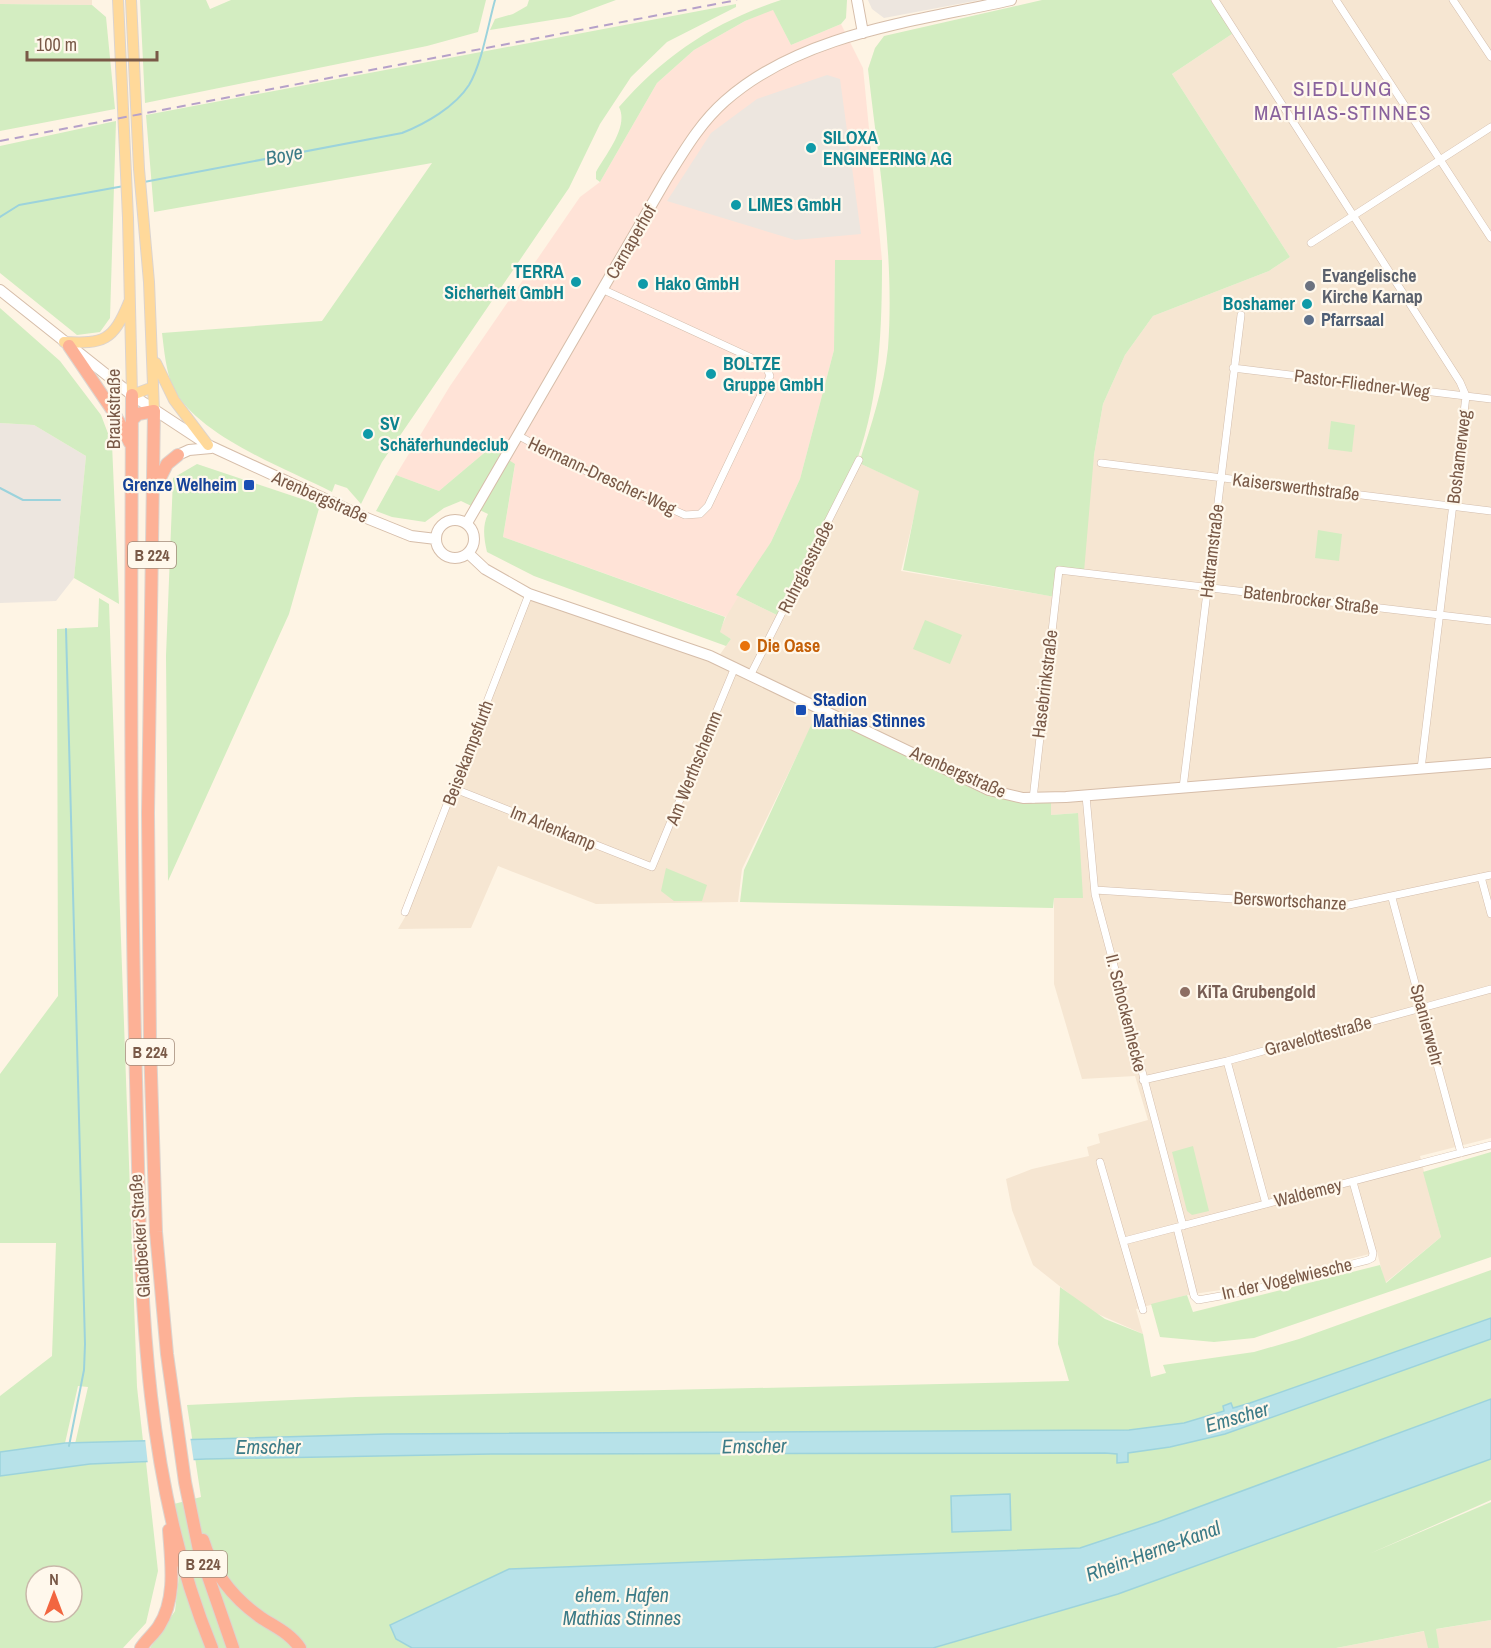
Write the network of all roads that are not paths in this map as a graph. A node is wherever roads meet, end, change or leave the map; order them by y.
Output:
1 (118, 0) edge
2 (131, 0) edge
3 (857, 0) edge
4 (1011, 0) edge
5 (1215, 0) edge
6 (1336, 0) edge
7 (1453, 0) edge
8 (863, 33) junction
9 (1491, 57) edge
10 (1491, 127) edge
11 (1440, 159) junction
12 (1353, 216) junction
13 (1491, 238) edge
14 (1311, 243) dead end
15 (0, 290) edge
16 (604, 290) junction
17 (131, 296) junction
18 (1241, 315) dead end
19 (66, 344) junction
20 (153, 358) junction
21 (1233, 368) junction
22 (153, 387) junction
23 (132, 395) junction
24 (1466, 396) junction
25 (1491, 399) edge
26 (154, 411) junction
27 (132, 420) junction
28 (519, 436) junction
29 (211, 446) junction
30 (132, 447) junction
31 (178, 455) joint
32 (859, 460) dead end
33 (1101, 463) dead end
34 (1221, 477) junction
35 (154, 489) junction
36 (1453, 506) junction
37 (1491, 511) edge
38 (467, 523) junction
39 (436, 539) junction
40 (468, 553) junction
41 (1059, 570) joint
42 (1208, 587) junction
43 (529, 594) junction
44 (1440, 615) junction
45 (1491, 621) edge
46 (735, 667) junction
47 (751, 674) junction
48 (1491, 763) edge
49 (1421, 769) junction
50 (1183, 788) junction
51 (455, 789) junction
52 (1086, 796) junction
53 (1033, 799) junction
54 (133, 817) joint
55 (652, 867) joint
56 (1491, 875) edge
57 (1481, 877) junction
58 (1095, 890) junction
59 (1392, 898) junction
60 (405, 912) dead end
61 (1491, 914) edge
62 (1491, 989) edge
63 (1422, 1007) junction
64 (1227, 1061) junction
65 (1143, 1080) junction
66 (1491, 1145) edge
67 (1461, 1153) junction
68 (1100, 1162) dead end
69 (1353, 1182) junction
70 (1266, 1204) junction
71 (1180, 1227) junction
72 (1124, 1241) junction
73 (1143, 1310) dead end
74 (184, 1478) junction
75 (167, 1504) junction
76 (143, 1645) edge
77 (133, 1648) edge
78 (212, 1648) edge
79 (233, 1648) edge
80 (300, 1648) edge

1 - 17 main road, Braukstraße / B 224
2 - 20 main road, B 224
3 - 8 main road
4 - 8 main road, Carnaperhof
5 - 12 street, Boshamerweg
6 - 11 street
7 - 9 street
8 - 16 main road, Carnaperhof
10 - 11 street
11 - 12 street
11 - 13 street
12 - 14 street
12 - 24 street, Boshamerweg
15 - 19 main road, Arenbergstraße
16 - 28 main road, Carnaperhof
16 - 28 street, Hermann-Drescher-Weg
17 - 19 main road
17 - 23 main road, Braukstraße / B 224
18 - 21 street, Hattramstraße
19 - 23 main road, Arenbergstraße
19 - 30 highway
20 - 22 main road, B 224
20 - 29 main road
21 - 24 street, Pastor-Fliedner-Weg
21 - 34 street, Hattramstraße
22 - 23 main road
22 - 26 main road, B 224
23 - 26 main road, Arenbergstraße
23 - 27 highway, Braukstraße / B 224
24 - 25 street, Pastor-Fliedner-Weg
24 - 36 street, Boshamerweg
26 - 27 highway
26 - 29 main road, Arenbergstraße
26 - 35 highway, B 224
27 - 30 highway, Braukstraße / B 224
28 - 38 main road, Carnaperhof
29 - 31 main road
29 - 39 main road, Arenbergstraße
30 - 54 highway, Braukstraße / B 224
31 - 35 highway
32 - 47 street, Ruhrglasstraße
33 - 34 street, Kaiserswerthstraße
34 - 36 street, Kaiserswerthstraße
34 - 42 street, Hattramstraße
35 - 74 highway, Gladbecker Straße / B 224
36 - 37 street, Kaiserswerthstraße
36 - 44 street, Boshamerweg
38 - 39 main road
38 - 40 main road
39 - 40 main road
40 - 43 main road, Arenbergstraße
41 - 42 street, Batenbrocker Straße
41 - 53 street, Hasebrinkstraße
42 - 44 street, Batenbrocker Straße
42 - 50 street, Hattramstraße
43 - 46 main road, Arenbergstraße
43 - 51 street, Beisekampsfurth
44 - 45 street, Batenbrocker Straße
44 - 49 street, Boshamerweg
46 - 47 main road, Arenbergstraße
46 - 55 street, Am Werthschemm
47 - 53 main road, Arenbergstraße
48 - 49 main road, Arenbergstraße
49 - 50 main road, Arenbergstraße
50 - 52 main road, Arenbergstraße
51 - 55 street, Im Arlenkamp
51 - 60 street, Beisekampsfurth
52 - 53 main road, Arenbergstraße
52 - 58 street, II. Schockenhecke
54 - 75 highway, Gladbecker Straße / B 224
56 - 57 street, Berswortschanze
57 - 59 street, Berswortschanze
57 - 61 street
58 - 59 street, Berswortschanze
58 - 65 street, II. Schockenhecke
59 - 63 street, Spanierwehr
62 - 63 street, Gravelottestraße
63 - 64 street, Gravelottestraße
63 - 67 street, Spanierwehr
64 - 65 street, Gravelottestraße
64 - 70 street
65 - 71 street, II. Schockenhecke
66 - 67 street, Waldemey
67 - 69 street, Waldemey
68 - 72 street
69 - 70 street, Waldemey
69 - 71 street, In der Vogelwiesche
70 - 71 street, Waldemey
71 - 72 street, Waldemey
72 - 73 street
74 - 79 highway, Gladbecker Straße / B 224
74 - 80 highway
75 - 76 highway
75 - 78 highway, Gladbecker Straße / B 224
76 - 77 highway

